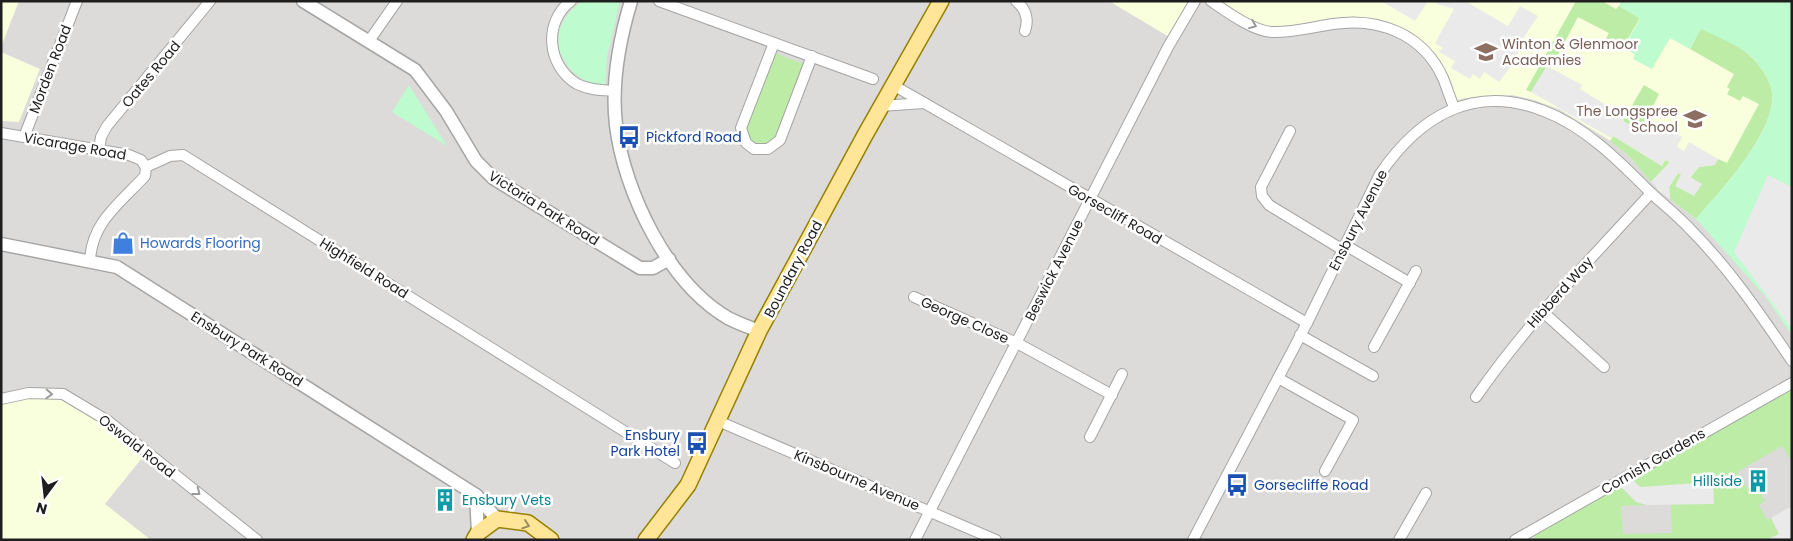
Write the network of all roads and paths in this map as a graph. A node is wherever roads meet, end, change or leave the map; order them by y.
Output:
1 (77, 1) edge
2 (210, 1) edge
3 (303, 1) edge
4 (397, 1) edge
5 (571, 1) edge
6 (631, 1) edge
7 (659, 1) edge
8 (942, 1) edge
9 (1016, 1) edge
10 (1195, 1) edge
11 (1211, 1) edge
12 (1025, 31) dead end
13 (369, 41) junction
14 (774, 42) junction
15 (812, 56) junction
16 (873, 79) dead end
17 (893, 85) junction
18 (615, 91) junction
19 (925, 103) junction
20 (881, 106) junction
21 (1454, 107) junction
22 (1290, 131) dead end
23 (1, 132) edge
24 (24, 137) junction
25 (99, 150) junction
26 (146, 166) junction
27 (1651, 193) junction
28 (1090, 200) junction
29 (1, 244) edge
30 (1344, 247) junction
31 (669, 259) junction
32 (90, 260) junction
33 (1416, 271) dead end
34 (1410, 283) junction
35 (914, 297) dead end
36 (1543, 312) junction
37 (1306, 323) junction
38 (759, 331) junction
39 (1300, 335) junction
40 (1017, 343) junction
41 (1374, 347) dead end
42 (1792, 361) edge
43 (1604, 367) dead end
44 (1122, 374) dead end
45 (1373, 376) dead end
46 (1278, 378) junction
47 (1792, 382) edge
48 (1112, 395) junction
49 (1476, 397) dead end
50 (1, 399) edge
51 (718, 421) junction
52 (1090, 437) dead end
53 (675, 462) dead end
54 (1325, 470) dead end
55 (1426, 493) dead end
56 (476, 495) junction
57 (930, 511) junction
58 (497, 519) junction
59 (476, 536) edge
60 (1401, 537) edge
61 (646, 539) edge
62 (257, 540) edge
63 (551, 540) edge
64 (915, 540) edge
65 (996, 540) edge
66 (1193, 540) edge
67 (1412, 540) edge
68 (1515, 540) edge

1 - 24 street, Morden Road
2 - 25 street, Oates Road
3 - 13 street, Victoria Park Road
4 - 13 street
5 - 18 street
6 - 18 street
7 - 14 street
8 - 17 main road, Boundary Road
9 - 12 street
10 - 28 street, Beswick Avenue
11 -> 21 street
13 - 31 street, Victoria Park Road
14 - 15 street
14 - 15 street
15 - 16 street
17 - 19 street, Gorsecliff Road
17 - 20 main road, Boundary Road
18 - 31 street
19 - 20 street
19 - 28 street, Gorsecliff Road
20 - 38 main road, Boundary Road
21 - 27 street, Ensbury Avenue
21 - 30 street, Ensbury Avenue
22 - 30 street
23 - 24 street, Vicarage Road
24 - 25 street, Vicarage Road
25 - 26 street, Vicarage Road
26 - 32 street
26 - 53 street, Highfield Road
27 - 36 street, Hibberd Way
27 - 42 street, Ensbury Avenue
28 - 37 street, Gorsecliff Road
28 - 40 street, Beswick Avenue
29 - 32 street, Ensbury Park Road
30 - 34 street
30 - 37 street, Ensbury Avenue
31 - 38 street
32 - 56 street, Ensbury Park Road
33 - 34 street
34 - 41 street
35 - 40 street, George Close
36 - 43 street
36 - 49 street, Hibberd Way
37 - 39 street, Ensbury Avenue
38 - 51 main road, Boundary Road
39 - 45 street
39 - 46 street, Ensbury Avenue
40 - 48 street, George Close
40 - 57 street, Beswick Avenue
44 - 48 street
46 - 54 street
46 - 66 street, Ensbury Avenue
47 - 68 street, Cornish Gardens
48 - 52 street
50 -> 62 street, Oswald Road
51 - 57 street, Kinsbourne Avenue
51 - 61 main road, Boundary Road
55 - 60 street
56 - 58 street, Ensbury Park Road
56 - 59 street
57 - 64 street, Beswick Avenue
57 - 65 street, Kinsbourne Avenue
58 - 59 main road
58 -> 63 main road
60 - 67 street

